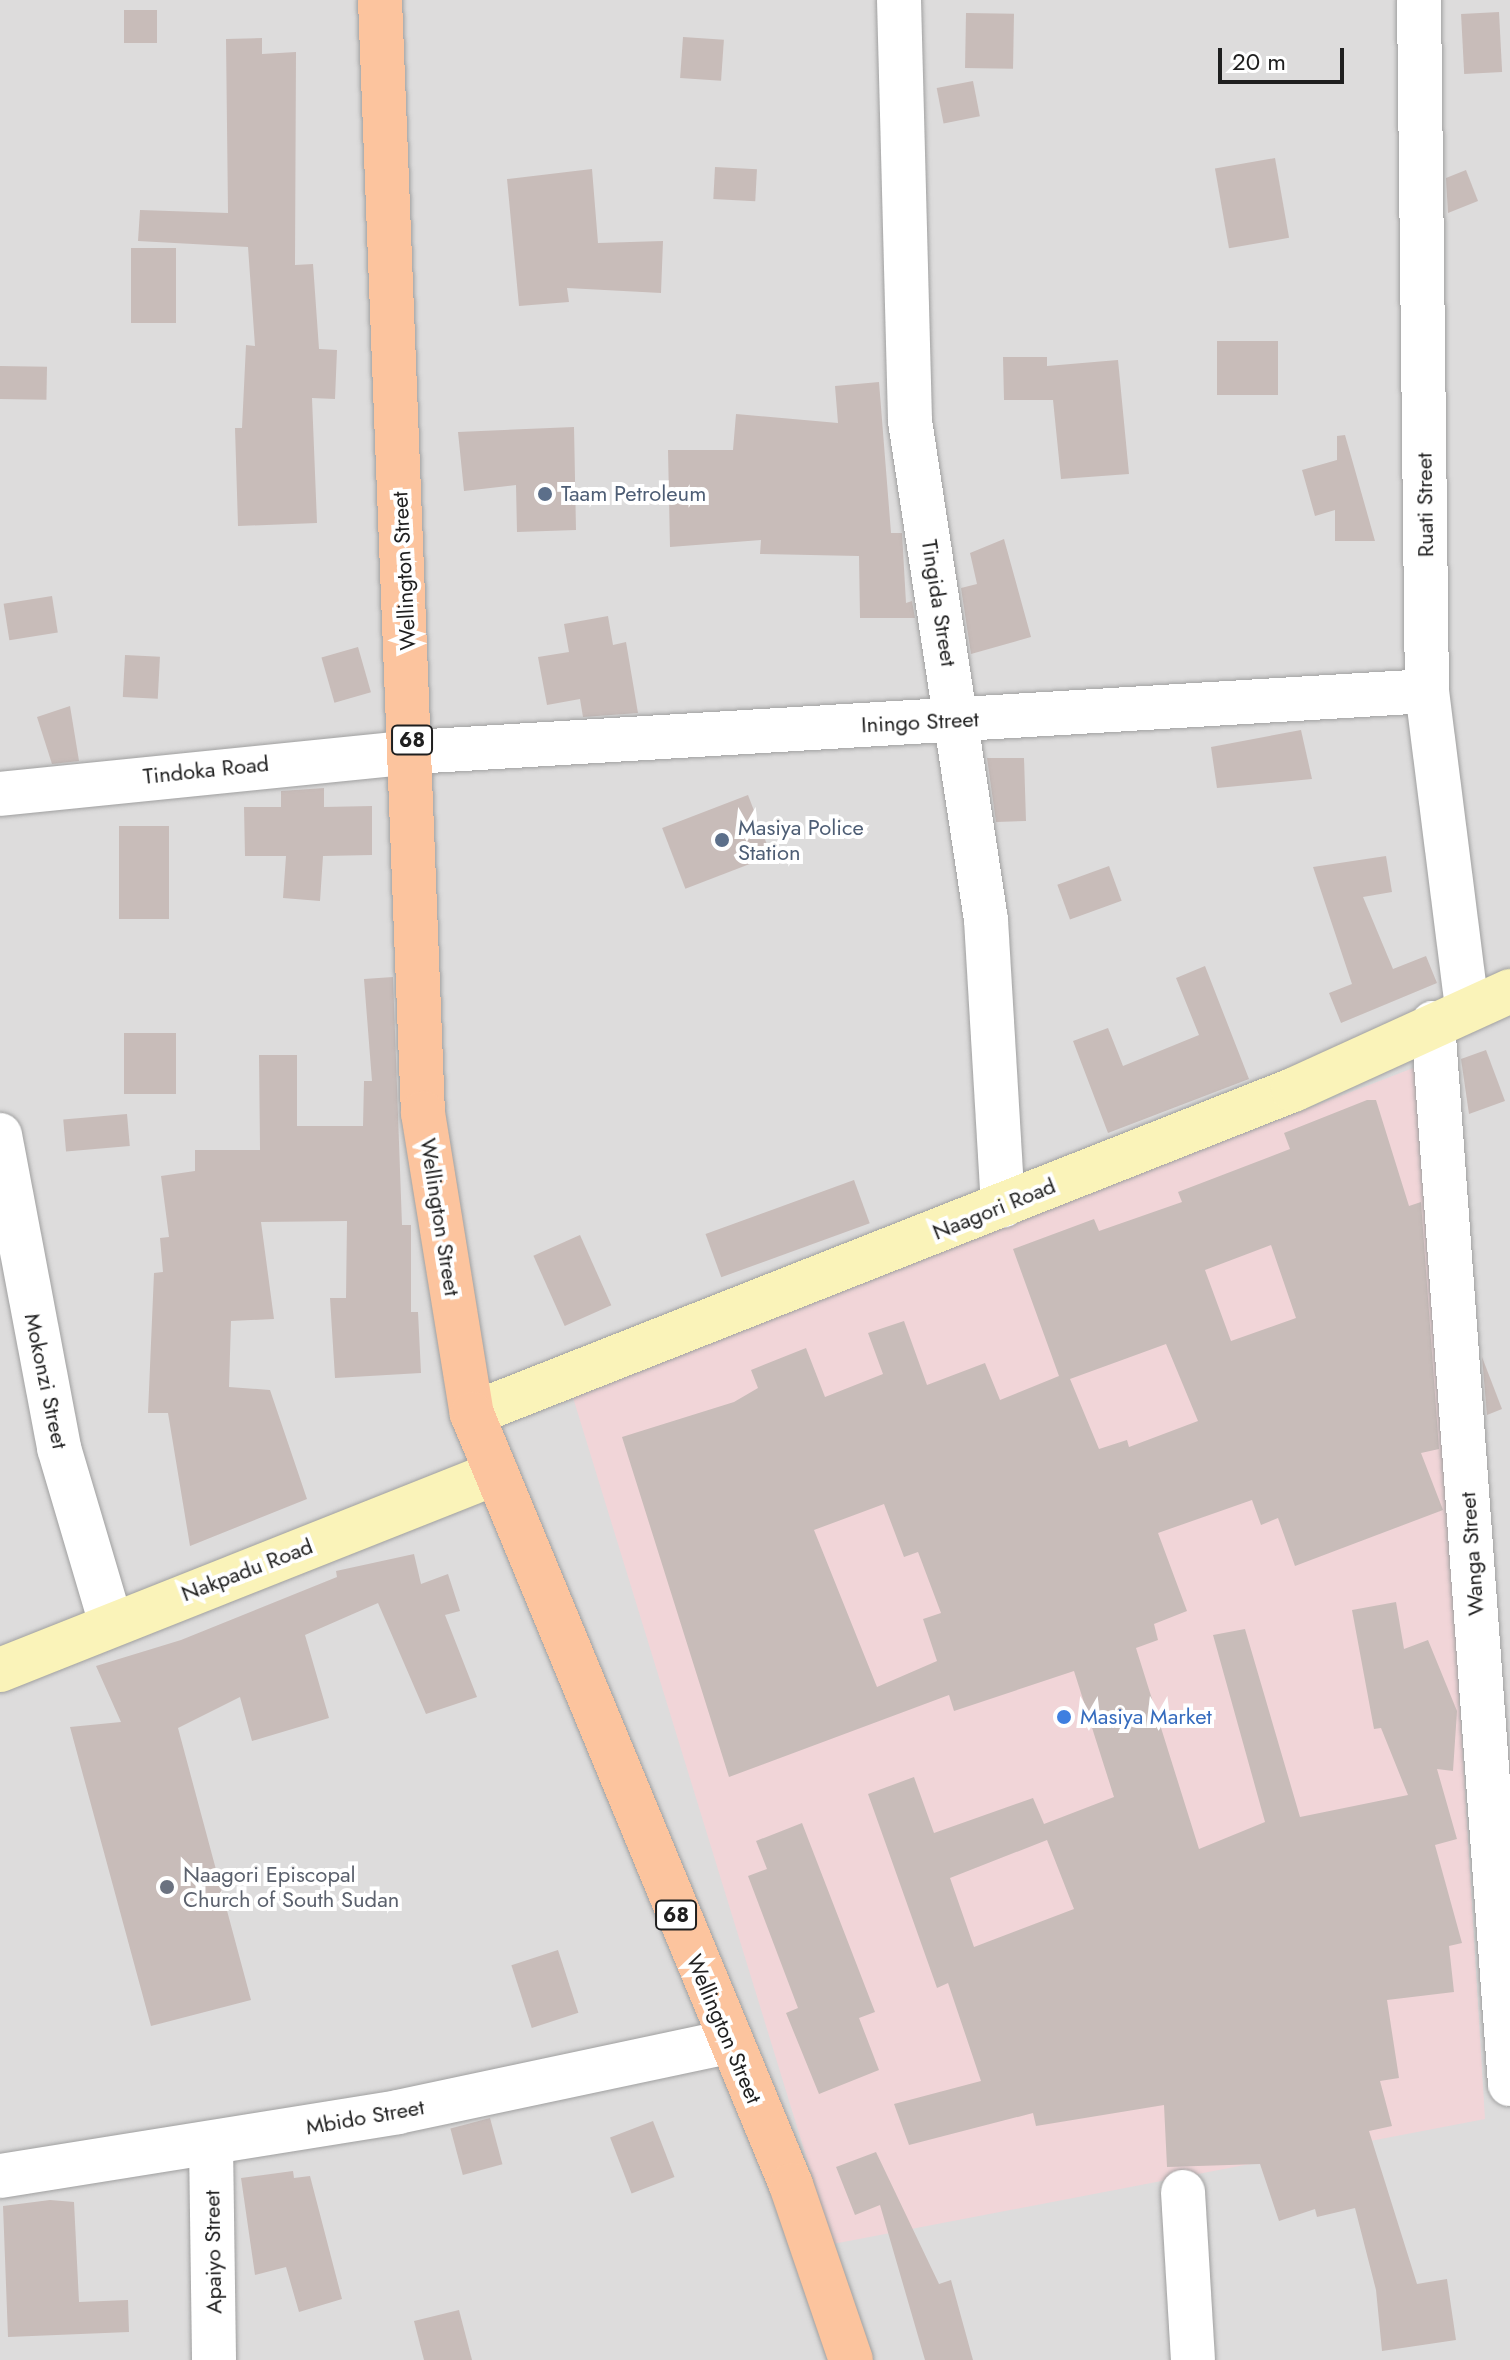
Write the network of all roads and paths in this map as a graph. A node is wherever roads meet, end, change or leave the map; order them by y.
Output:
1 (380, 0) edge
2 (899, 0) edge
3 (1419, 0) edge
4 (1427, 691) junction
5 (957, 719) junction
6 (413, 752) junction
7 (0, 794) edge
8 (1510, 991) edge
9 (1450, 1015) junction
10 (0, 1135) edge
11 (1003, 1205) junction
12 (472, 1414) junction
13 (496, 1473) junction
14 (111, 1623) junction
15 (0, 1670) edge
16 (728, 2042) junction
17 (1510, 2084) edge
18 (211, 2143) junction
19 (0, 2176) edge
20 (1183, 2192) dead end
21 (214, 2360) edge
22 (851, 2360) edge
23 (1193, 2360) edge

1 - 6 main road, Wellington Street / 68
2 - 5 street, Tingida Street
3 - 4 street, Ruati Street
4 - 5 street, Iningo Street
4 - 9 street, Ruati Street
5 - 6 street, Iningo Street
5 - 11 street, Tingida Street
6 - 7 street, Tindoka Road
6 - 12 main road, Wellington Street / 68
8 - 9 street, Naagori Road
9 - 11 street, Naagori Road
9 - 17 street, Wanga Street
10 - 14 street, Mokonzi Street
11 - 12 street, Naagori Road
12 - 13 main road, Wellington Street / 68
13 - 14 street, Nakpadu Road
13 - 16 main road, Wellington Street / 68
14 - 15 street, Nakpadu Road
16 - 18 street, Mbido Street
16 - 22 main road, Wellington Street / 68
18 - 19 street, Mbido Street
18 - 21 street, Apaiyo Street
20 - 23 street

